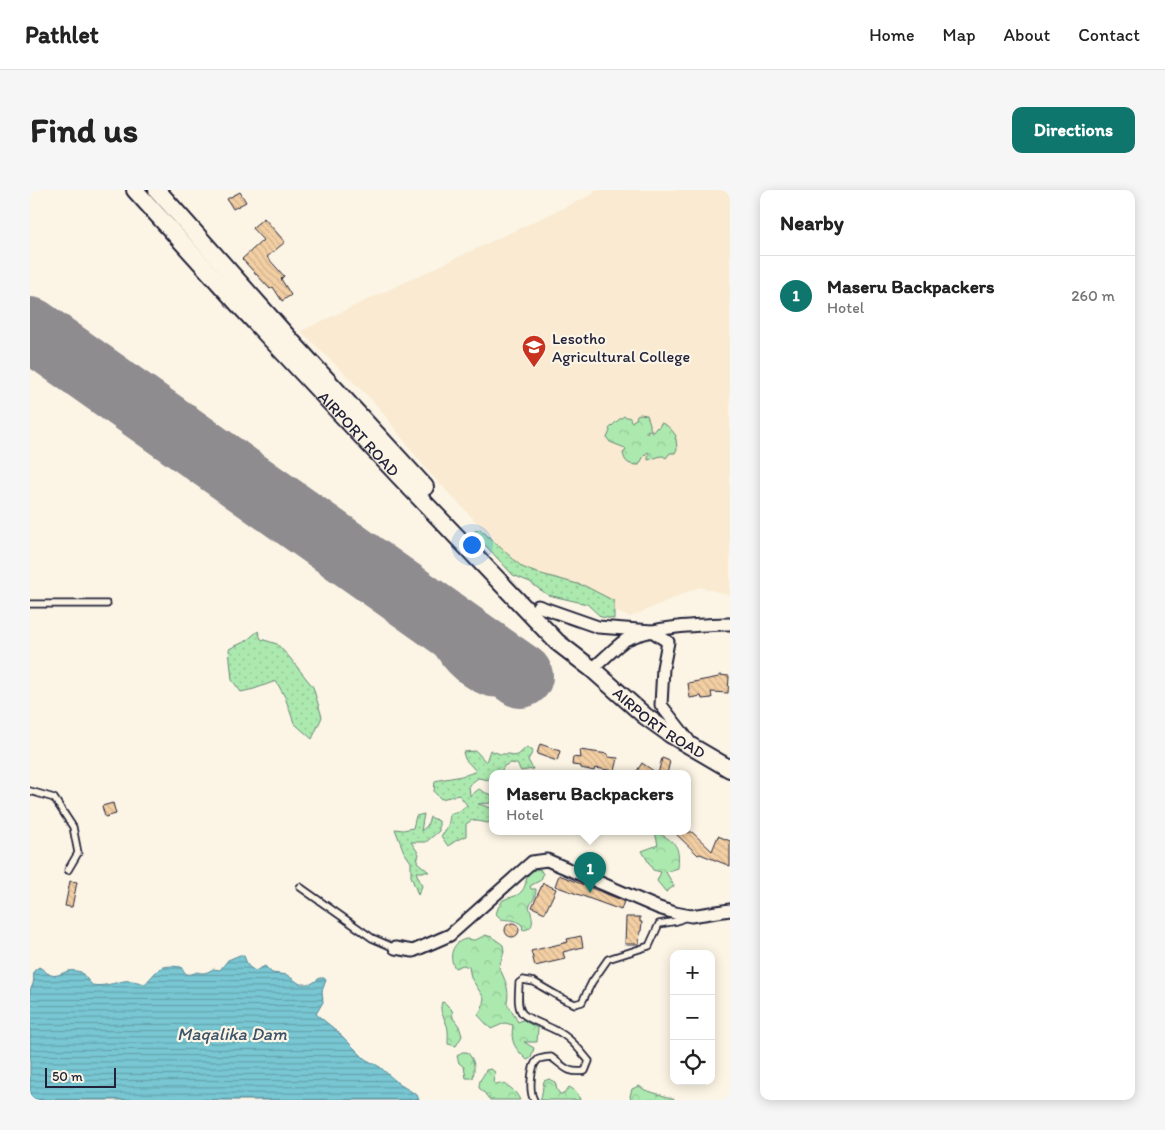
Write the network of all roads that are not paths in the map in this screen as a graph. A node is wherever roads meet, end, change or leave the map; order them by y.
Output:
1 (135, 190) edge
2 (157, 190) edge
3 (30, 604) edge
4 (107, 604) dead end
5 (538, 606) junction
6 (730, 624) edge
7 (652, 631) junction
8 (592, 669) junction
9 (694, 748) junction
10 (730, 769) edge
11 (30, 791) edge
12 (68, 870) dead end
13 (300, 888) dead end
14 (730, 910) edge
15 (691, 916) junction
16 (395, 948) joint
17 (534, 1100) edge

1 - 8 main road, AIRPORT ROAD
2 - 5 main road, AIRPORT ROAD
3 - 4 lane
5 - 7 street
5 - 8 main road, AIRPORT ROAD
6 - 7 street
7 - 8 street
7 - 9 street
8 - 9 main road, AIRPORT ROAD
9 - 10 main road, AIRPORT ROAD
11 - 12 lane
13 - 16 lane
14 - 15 street
15 - 16 street
15 - 17 lane

